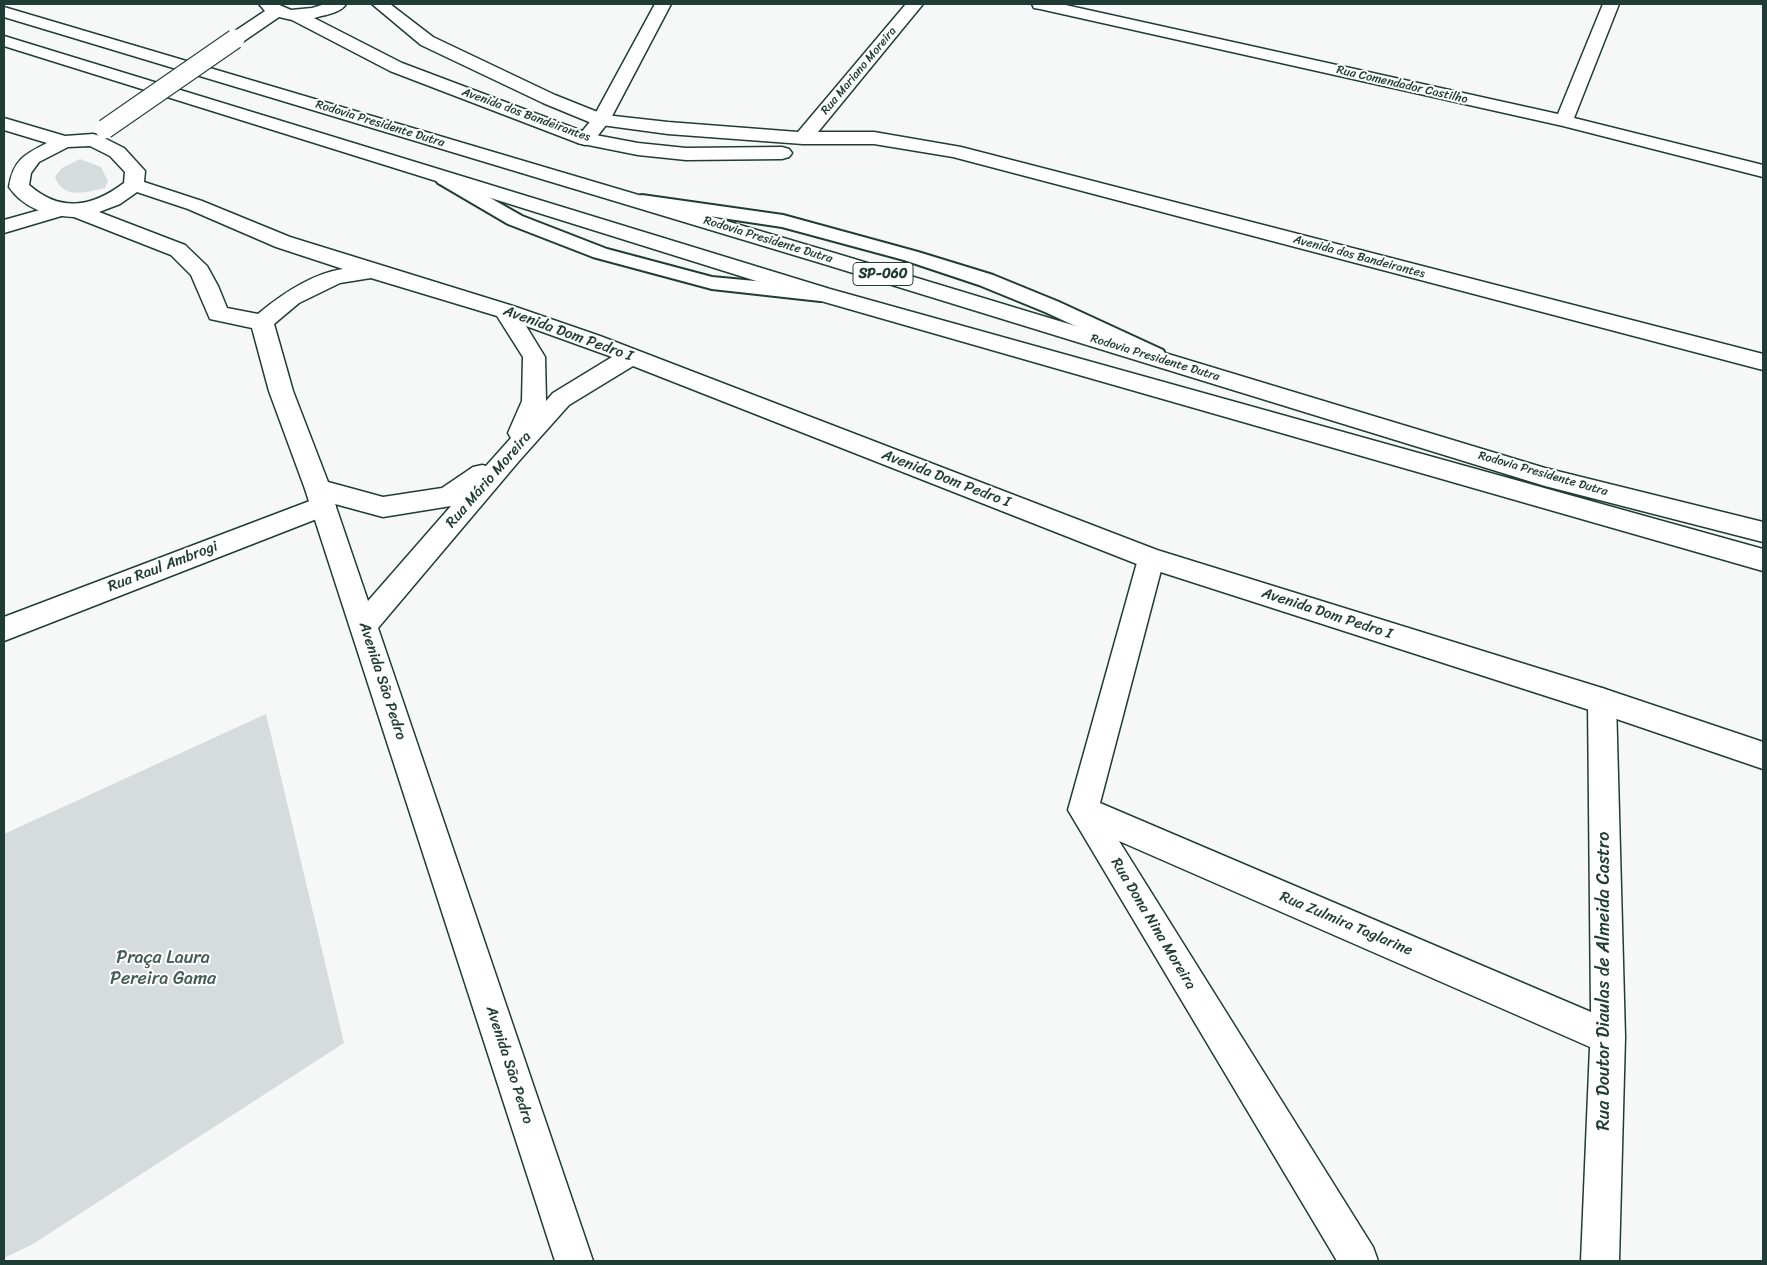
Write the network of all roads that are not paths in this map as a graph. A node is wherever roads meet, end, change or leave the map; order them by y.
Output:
1 (338, 4) edge
2 (380, 4) edge
3 (663, 4) edge
4 (915, 4) edge
5 (1040, 4) edge
6 (1611, 4) edge
7 (280, 10) edge
8 (4, 12) edge
9 (4, 41) edge
10 (601, 120) junction
11 (1564, 121) junction
12 (4, 124) edge
13 (99, 134) junction
14 (803, 138) junction
15 (585, 139) junction
16 (64, 142) junction
17 (954, 151) junction
18 (1763, 171) edge
19 (134, 185) junction
20 (69, 210) junction
21 (4, 227) edge
22 (372, 271) junction
23 (505, 310) junction
24 (262, 322) junction
25 (631, 356) junction
26 (1763, 362) edge
27 (510, 455) junction
28 (320, 497) junction
29 (1763, 532) edge
30 (1151, 559) junction
31 (1763, 560) edge
32 (364, 625) junction
33 (4, 629) edge
34 (1602, 701) junction
35 (1763, 756) edge
36 (1083, 810) junction
37 (1608, 1037) junction
38 (574, 1261) edge
39 (1359, 1261) edge
40 (1600, 1261) edge

1 - 7 main road
2 - 10 main road, Avenida dos Bandeirantes
3 - 10 main road
4 - 14 main road, Rua Mariano Moreira
5 - 11 main road, Rua Comendador Castilho
6 - 11 main road
7 - 13 main road, bridge
7 - 15 main road, Avenida dos Bandeirantes
8 - 29 main road, Rodovia Presidente Dutra / SP-060
9 - 31 main road, Rodovia Presidente Dutra / SP-060
10 - 14 main road, Avenida dos Bandeirantes
10 - 15 main road
11 - 18 main road, Rua Comendador Castilho
12 - 16 main road
13 - 16 main road
13 - 19 main road
14 - 17 main road, Avenida dos Bandeirantes
15 - 17 main road, Avenida dos Bandeirantes
16 - 20 main road
17 - 26 main road, Avenida dos Bandeirantes
19 - 20 main road
19 - 22 main road, Avenida Dom Pedro I
20 - 21 main road
20 - 24 main road
22 - 23 main road, Avenida Dom Pedro I
22 - 24 main road
23 - 25 main road, Avenida Dom Pedro I
23 - 27 main road
24 - 28 main road, Avenida São Pedro
25 - 27 main road, Rua Mário Moreira
25 - 30 main road, Avenida Dom Pedro I
27 - 28 main road
27 - 32 main road, Rua Mário Moreira
28 - 32 main road, Avenida São Pedro
28 - 33 main road, Rua Raul Ambrogi
30 - 34 main road, Avenida Dom Pedro I
30 - 36 main road
32 - 38 main road, Avenida São Pedro
34 - 35 main road, Avenida Dom Pedro I
34 - 37 main road, Rua Doutor Diaulas de Almeida Castro
36 - 37 main road, Rua Zulmira Taglarine
36 - 39 main road, Rua Dona Nina Moreira
37 - 40 main road, Rua Doutor Diaulas de Almeida Castro

